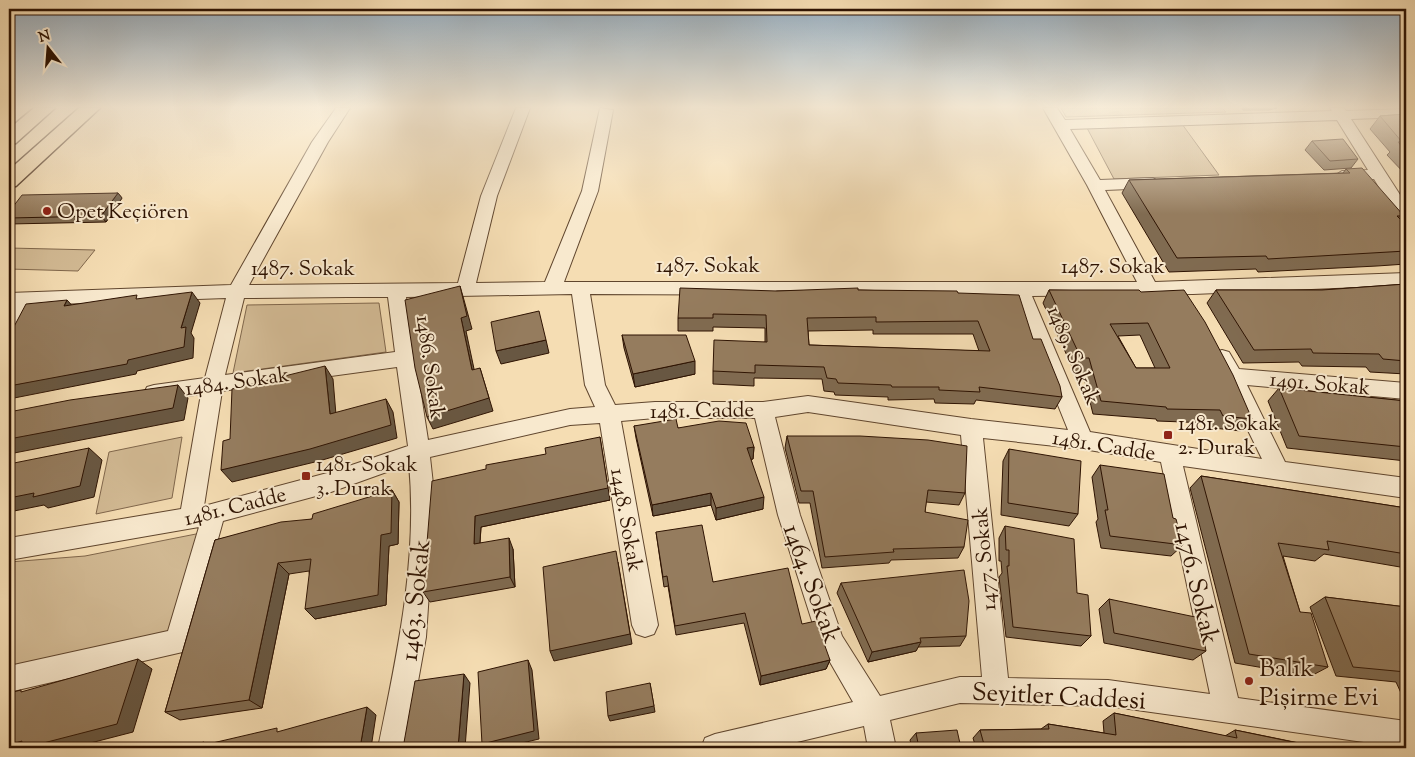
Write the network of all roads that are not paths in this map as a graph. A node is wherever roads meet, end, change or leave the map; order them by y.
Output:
1 (51, 143) edge
2 (319, 143) edge
3 (509, 143) edge
4 (599, 143) edge
5 (1071, 143) edge
6 (1359, 143) edge
7 (1377, 174) junction
8 (1328, 176) edge
9 (9, 181) edge
10 (1172, 182) edge
11 (1095, 185) junction
12 (1406, 217) edge
13 (1406, 279) edge
14 (580, 287) junction
15 (552, 288) junction
16 (1149, 288) junction
17 (1020, 289) junction
18 (396, 290) junction
19 (464, 290) junction
20 (237, 291) junction
21 (16, 299) edge
22 (9, 326) edge
23 (1214, 344) edge
24 (405, 358) junction
25 (1233, 376) junction
26 (213, 385) junction
27 (1406, 391) edge
28 (135, 396) edge
29 (763, 410) junction
30 (609, 414) junction
31 (971, 428) junction
32 (1083, 440) junction
33 (419, 451) junction
34 (1170, 456) junction
35 (1278, 470) junction
36 (1406, 488) edge
37 (202, 516) junction
38 (9, 549) edge
39 (645, 625) dead end
40 (9, 679) edge
41 (996, 691) junction
42 (1227, 710) junction
43 (874, 711) junction
44 (1406, 735) edge
45 (392, 748) edge
46 (715, 748) edge
47 (882, 748) edge

1 - 9 main road
2 - 20 street
3 - 19 street
4 - 15 street
5 - 11 street
6 - 7 street
7 - 8 street
7 - 12 street
10 - 11 street
11 - 16 street
13 - 16 street, 1487. Sokak
14 - 15 street, 1487. Sokak
14 - 17 street, 1487. Sokak
14 - 30 street, 1448. Sokak
15 - 19 street, 1487. Sokak
16 - 17 street, 1487. Sokak
17 - 32 street, 1489. Sokak
18 - 19 street, 1487. Sokak
18 - 20 street, 1487. Sokak
18 - 24 street, 1486. Sokak
20 - 21 street, 1487. Sokak
20 - 26 street
21 - 22 street
23 - 25 street
24 - 26 street, 1484. Sokak
24 - 33 street, 1486. Sokak
25 - 27 street, 1491. Sokak
25 - 35 street
26 - 28 street, 1484. Sokak
26 - 37 street
29 - 30 street, 1481. Cadde
29 - 31 street, 1481. Cadde
29 - 43 street, 1464. Sokak
30 - 33 street, 1481. Cadde
30 - 39 street, 1448. Sokak
31 - 32 street, 1481. Cadde
31 - 41 street, 1477. Sokak
32 - 34 street, 1481. Cadde
33 - 37 street, 1481. Cadde
33 - 45 street, 1463. Sokak
34 - 35 street, 1481. Cadde
34 - 42 street, 1476. Sokak
35 - 36 street, 1481. Cadde
37 - 38 street, 1481. Cadde
37 - 40 street
41 - 42 street, Seyitler Caddesi
41 - 43 street, Seyitler Caddesi
42 - 44 street, Seyitler Caddesi
43 - 46 street, Seyitler Caddesi
43 - 47 street, 1464. Sokak

